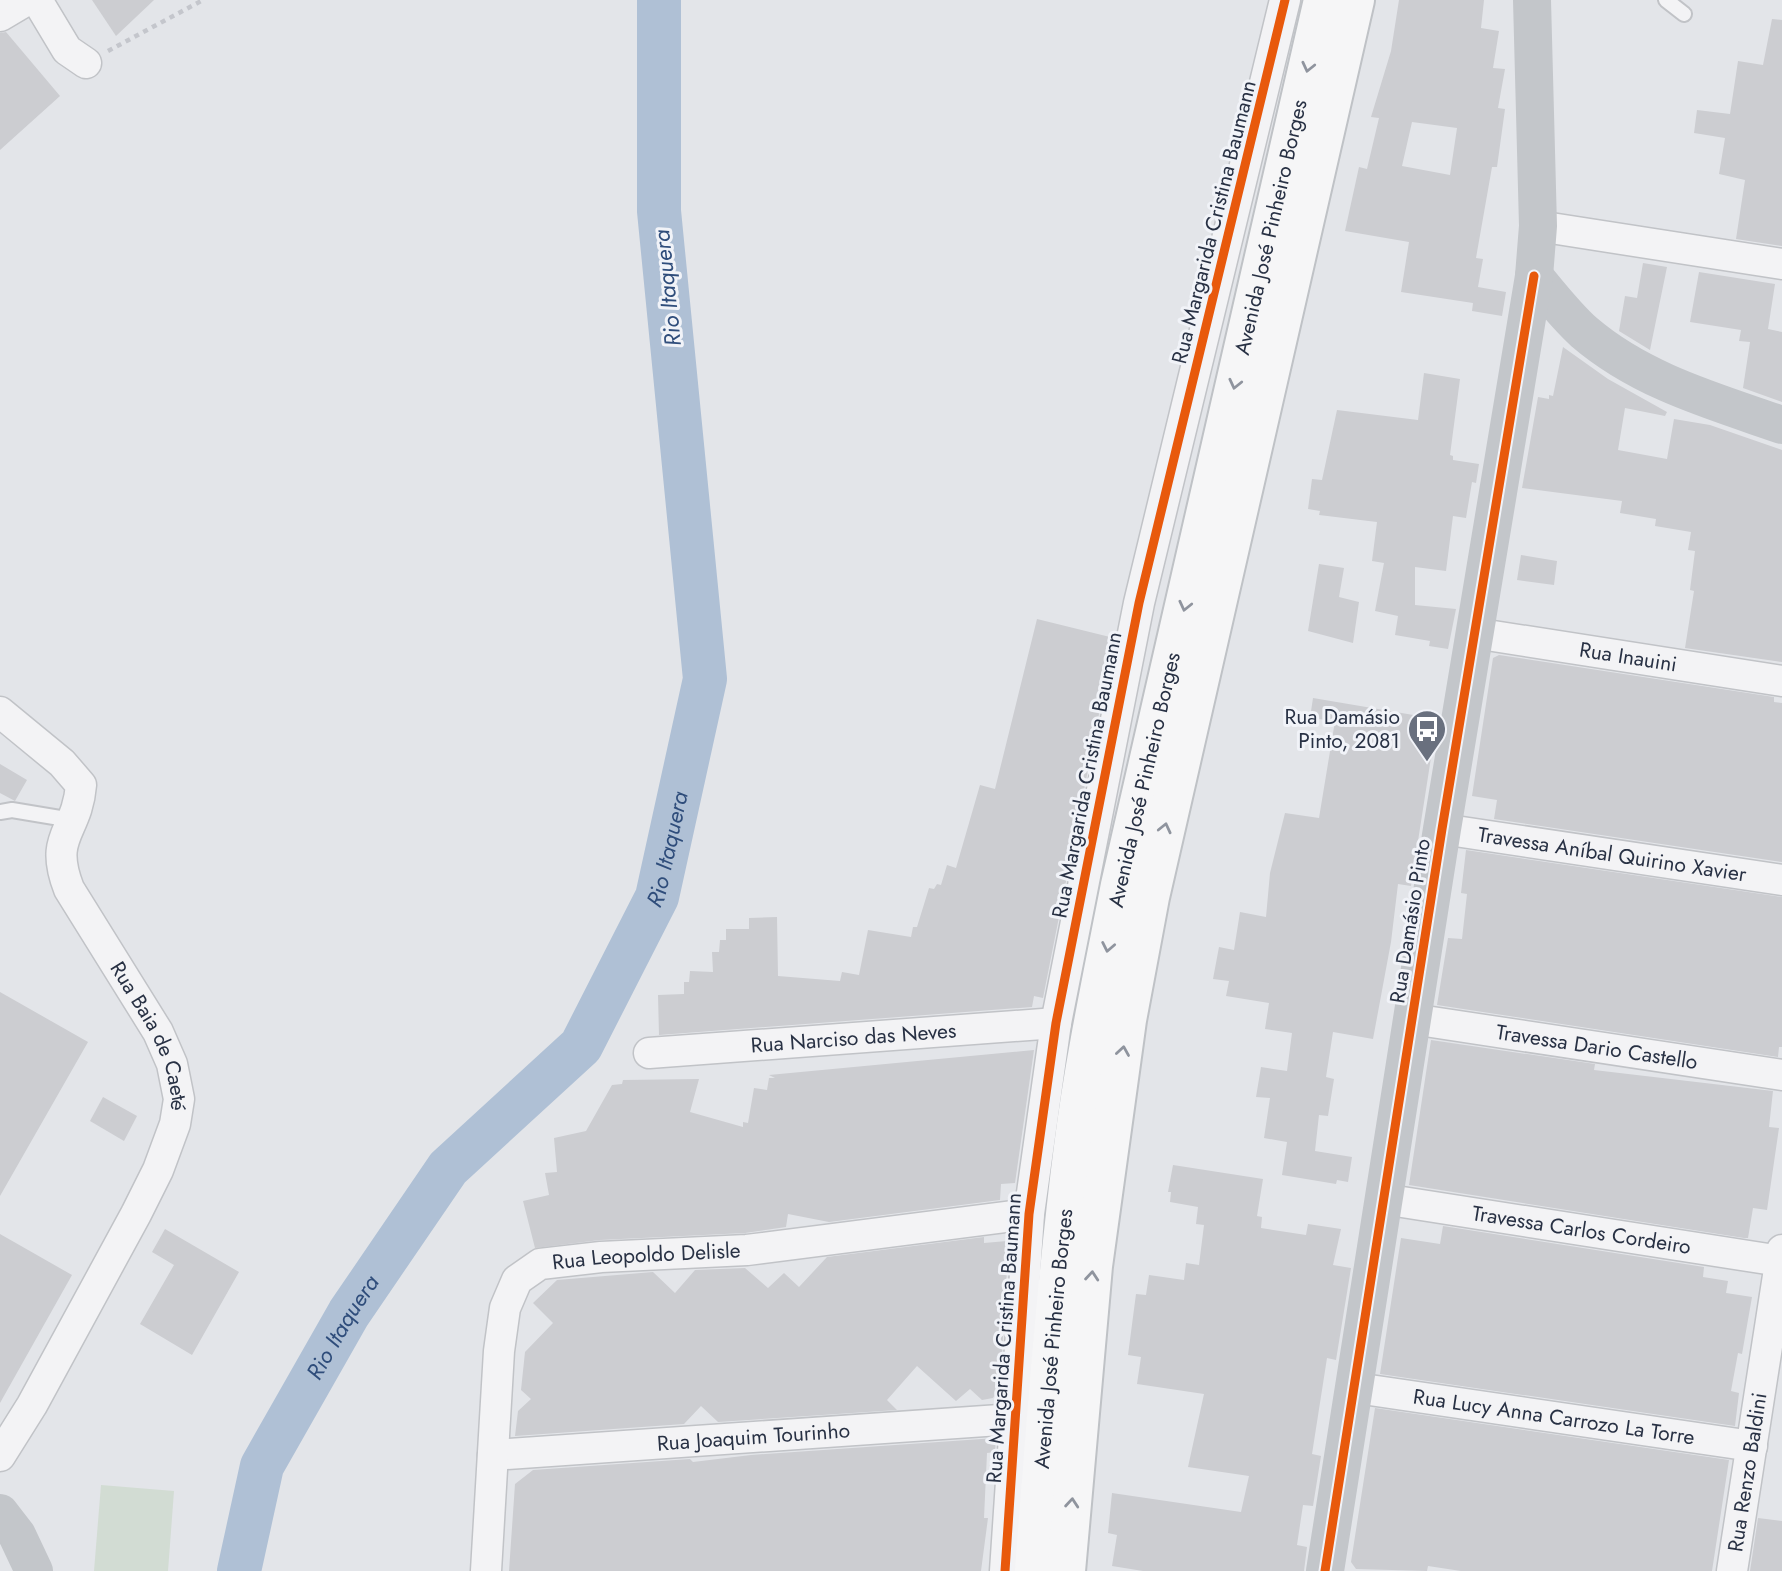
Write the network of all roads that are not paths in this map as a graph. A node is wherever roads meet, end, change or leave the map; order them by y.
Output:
1 (27, 0) edge
2 (37, 0) edge
3 (1285, 0) edge
4 (1323, 0) edge
5 (1355, 0) edge
6 (1532, 0) edge
7 (1666, 0) edge
8 (1684, 14) dead end
9 (0, 16) edge
10 (86, 63) road end
11 (1538, 226) junction
12 (1782, 264) edge
13 (1534, 276) junction
14 (1782, 425) edge
15 (1474, 633) junction
16 (1782, 681) edge
17 (0, 712) edge
18 (0, 812) edge
19 (72, 820) junction
20 (1442, 829) junction
21 (1782, 880) edge
22 (1412, 1019) junction
23 (1056, 1023) junction
24 (649, 1053) dead end
25 (1782, 1074) edge
26 (1383, 1199) junction
27 (1029, 1214) junction
28 (1781, 1255) edge
29 (1356, 1388) junction
30 (1014, 1419) junction
31 (1752, 1446) junction
32 (493, 1455) junction
33 (0, 1456) edge
34 (0, 1513) edge
35 (34, 1571) edge
36 (486, 1571) edge
37 (1005, 1571) edge
38 (1034, 1571) edge
39 (1066, 1571) edge
40 (1325, 1571) edge
41 (1732, 1571) edge

1 - 9 street
2 - 10 street
3 - 23 street, Rua Margarida Cristina Baumann
4 -> 38 main road, Avenida José Pinheiro Borges
39 -> 5 main road, Avenida José Pinheiro Borges
6 - 11 street, Rua Damásio Pinto
7 - 8 lane
11 - 12 street
11 - 13 street, Rua Damásio Pinto
13 - 14 street
13 - 15 street, Rua Damásio Pinto
15 - 16 street, Rua Inauini
15 - 20 street, Rua Damásio Pinto
17 - 19 street, Rua Baia de Caeté
18 - 19 lane
19 - 33 street, Rua Baia de Caeté
20 - 21 street, Travessa Aníbal Quirino Xavier
20 - 22 street, Rua Damásio Pinto
22 - 25 street, Travessa Dario Castello
22 - 26 street, Rua Damásio Pinto
23 - 24 street, Rua Narciso das Neves
23 - 27 street, Rua Margarida Cristina Baumann
26 - 28 street, Travessa Carlos Cordeiro
26 - 29 street, Rua Damásio Pinto
27 - 30 street, Rua Margarida Cristina Baumann
27 - 32 street, Rua Leopoldo Delisle
28 - 31 street, Rua Renzo Baldini
29 - 31 street, Rua Lucy Anna Carrozo La Torre
29 - 40 street, Rua Damásio Pinto
30 - 32 street, Rua Joaquim Tourinho
30 - 37 street, Rua Margarida Cristina Baumann
31 - 41 street, Rua Renzo Baldini
32 - 36 street, Rua Leopoldo Delisle
34 - 35 street

